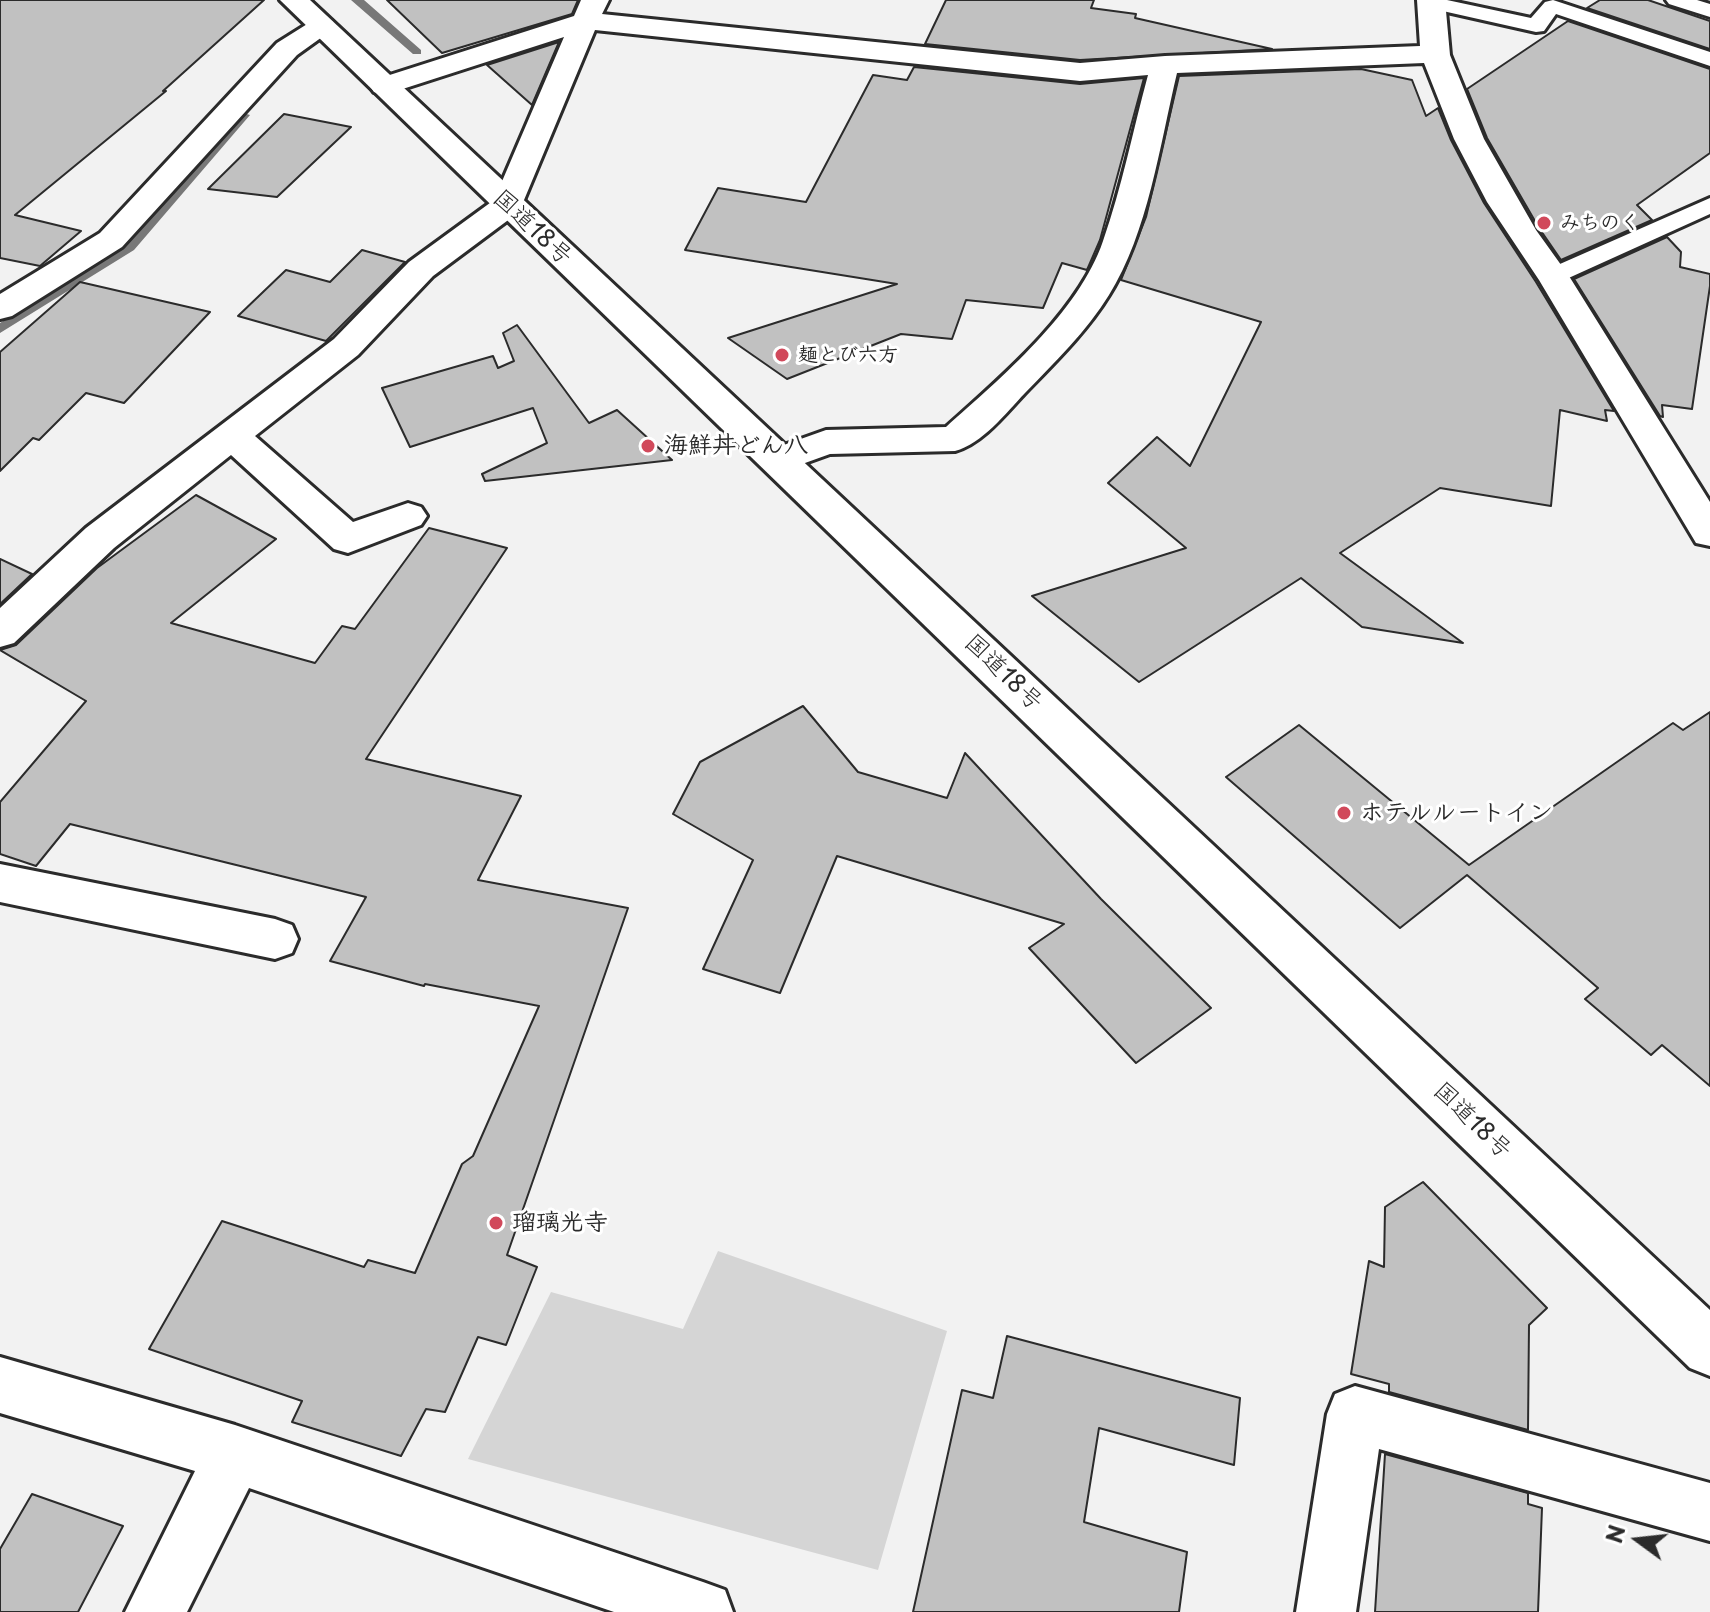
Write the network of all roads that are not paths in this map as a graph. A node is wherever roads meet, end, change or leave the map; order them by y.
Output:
1 (294, 0) edge
2 (1676, 0) edge
3 (1431, 1) edge
4 (590, 11) edge
5 (1710, 11) edge
6 (322, 27) junction
7 (1436, 54) junction
8 (1710, 59) edge
9 (1165, 65) junction
10 (384, 86) junction
11 (508, 205) junction
12 (1710, 205) edge
13 (1553, 276) junction
14 (0, 309) edge
15 (232, 436) junction
16 (780, 460) junction
17 (408, 516) dead end
18 (1710, 533) edge
19 (0, 632) edge
20 (0, 883) edge
21 (275, 939) dead end
22 (1710, 1348) edge
23 (0, 1385) edge
24 (235, 1454) junction
25 (1710, 1512) edge
26 (155, 1612) edge
27 (703, 1612) edge
28 (1326, 1612) edge

1 - 6 main road, 国道18号
2 - 5 lane
3 - 7 main road
3 - 8 lane
4 - 9 main road
4 - 10 main road
4 - 11 main road
6 - 10 main road, 国道18号
6 - 14 main road
7 - 9 main road
7 - 13 main road
9 - 16 main road
10 - 11 main road, 国道18号
11 - 15 main road
11 - 16 main road, 国道18号
12 - 13 lane
13 - 18 main road
15 - 17 main road
15 - 19 main road
16 - 22 main road, 国道18号
20 - 21 main road
23 - 24 main road
24 - 26 main road
24 - 27 main road
25 - 28 main road

